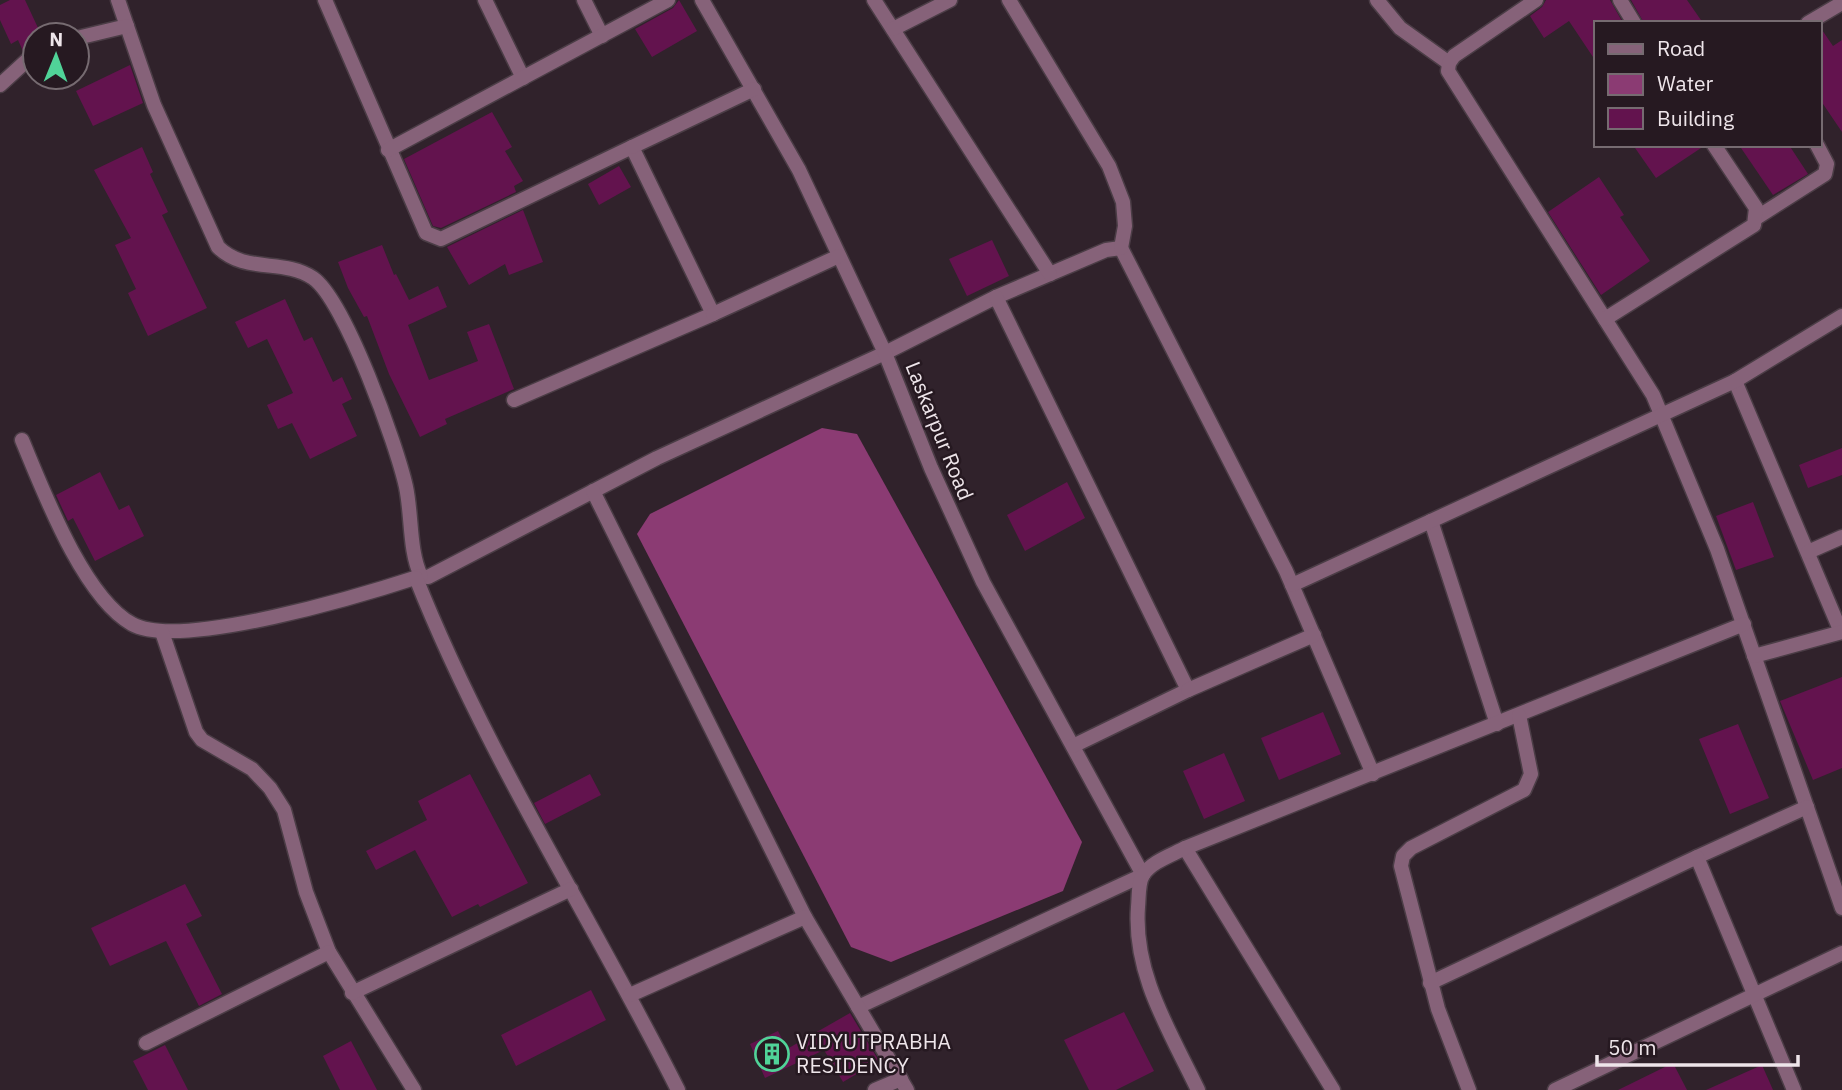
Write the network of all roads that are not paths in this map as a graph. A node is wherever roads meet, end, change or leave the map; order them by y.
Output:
1 (118, 0) edge
2 (324, 0) edge
3 (485, 0) edge
4 (584, 0) edge
5 (668, 0) edge
6 (702, 0) edge
7 (874, 0) edge
8 (950, 0) edge
9 (1009, 0) edge
10 (1377, 0) edge
11 (1536, 0) edge
12 (1619, 0) edge
13 (1842, 3) edge
14 (1633, 21) edge
15 (1811, 21) edge
16 (127, 26) junction
17 (893, 29) junction
18 (91, 35) edge
19 (602, 36) junction
20 (1449, 63) junction
21 (21, 66) edge
22 (523, 78) junction
23 (0, 85) edge
24 (754, 89) junction
25 (632, 147) junction
26 (1715, 147) edge
27 (1817, 147) edge
28 (388, 150) junction
29 (1756, 218) junction
30 (1121, 248) junction
31 (839, 256) junction
32 (1050, 274) junction
33 (996, 297) junction
34 (713, 314) junction
35 (1842, 316) edge
36 (1605, 319) junction
37 (885, 353) junction
38 (1735, 381) junction
39 (514, 400) dead end
40 (1661, 415) junction
41 (22, 439) dead end
42 (593, 491) junction
43 (1431, 521) junction
44 (1842, 537) edge
45 (1808, 552) junction
46 (419, 577) junction
47 (1292, 585) junction
48 (1744, 624) junction
49 (163, 632) junction
50 (1841, 632) edge
51 (1314, 635) junction
52 (1754, 656) junction
53 (1188, 690) junction
54 (1519, 715) junction
55 (1497, 724) junction
56 (1073, 746) junction
57 (1373, 774) junction
58 (1807, 807) junction
59 (1185, 848) junction
60 (1697, 857) junction
61 (1143, 875) junction
62 (570, 889) junction
63 (1842, 908) edge
64 (805, 918) junction
65 (329, 952) junction
66 (1842, 953) edge
67 (1430, 983) junction
68 (352, 993) junction
69 (630, 995) junction
70 (1753, 996) junction
71 (858, 1007) junction
72 (146, 1043) dead end
73 (904, 1084) edge
74 (414, 1090) edge
75 (678, 1090) edge
76 (875, 1090) edge
77 (1198, 1090) edge
78 (1333, 1090) edge
79 (1469, 1090) edge
80 (1555, 1090) edge
81 (1794, 1090) edge

1 - 16 street
2 - 28 street
3 - 22 street
4 - 19 street
5 - 19 street
6 - 24 street, Laskarpur Road
7 - 17 street
8 - 17 street
9 - 30 street
10 - 20 street
11 - 20 street
12 - 14 street
13 - 15 street
16 - 18 street
16 - 46 street
17 - 32 street
19 - 22 street
20 - 36 street
21 - 23 street
22 - 28 street
24 - 25 street
24 - 31 street, Laskarpur Road
25 - 28 street
25 - 34 street
26 - 29 street
27 - 29 street
29 - 36 street
30 - 32 street
30 - 47 street
31 - 34 street
31 - 37 street, Laskarpur Road
32 - 33 street
33 - 37 street
33 - 53 street
34 - 39 street
35 - 38 street
36 - 40 street
37 - 42 street
37 - 56 street, Laskarpur Road
38 - 40 street
38 - 45 street
40 - 43 street
40 - 48 street
41 - 49 street
42 - 46 street
42 - 64 street
43 - 47 street
43 - 55 street
44 - 45 street
45 - 50 street
46 - 49 street
46 - 62 street
47 - 51 street
48 - 52 street
48 - 54 street
49 - 65 street
50 - 52 street
51 - 53 street
51 - 57 street
52 - 58 street
53 - 56 street
54 - 55 street
54 - 67 street
55 - 57 street
56 - 61 street, Laskarpur Road
57 - 59 street
58 - 60 street
58 - 63 street
59 - 61 street
59 - 78 street
60 - 67 street
60 - 70 street
61 - 71 street
61 - 77 street
62 - 68 street
62 - 69 street
64 - 69 street
64 - 71 street
65 - 68 street
65 - 72 street
66 - 70 street
67 - 79 street
68 - 74 street
69 - 75 street
70 - 80 street
70 - 81 street
71 - 73 street
73 - 76 street

